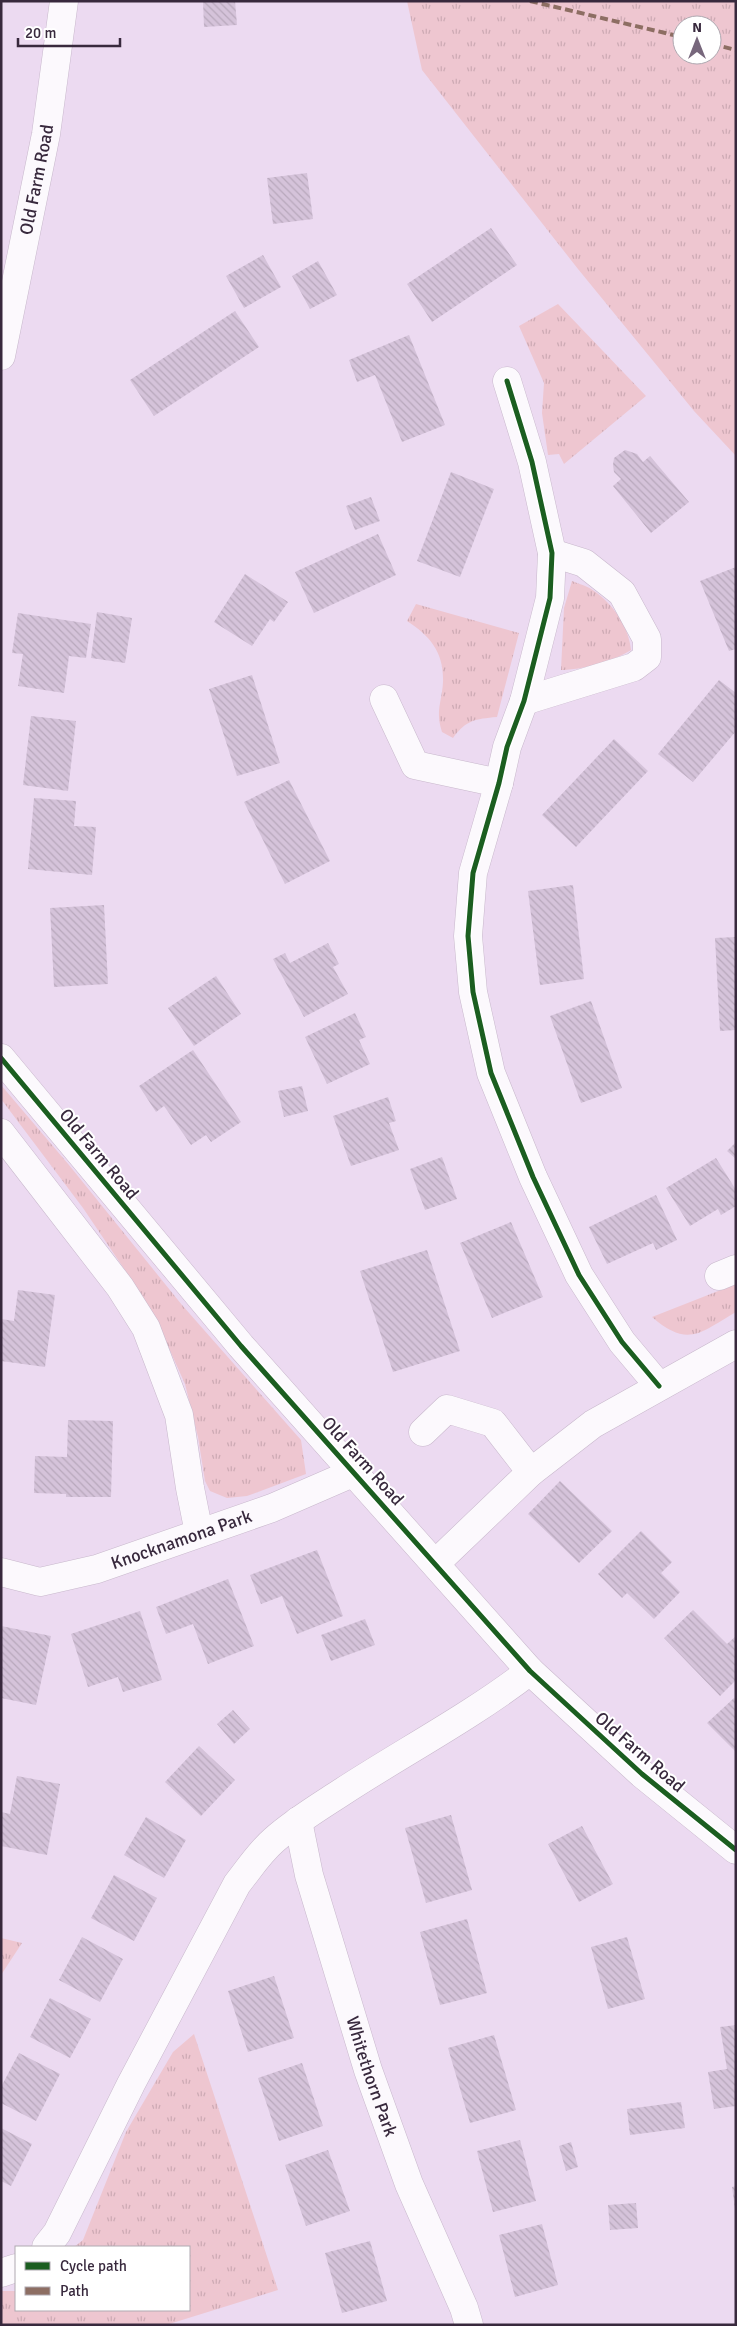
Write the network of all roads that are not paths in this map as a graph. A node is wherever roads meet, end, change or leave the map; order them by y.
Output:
1 (64, 1) edge
2 (1, 356) edge
3 (507, 381) dead end
4 (552, 553) junction
5 (384, 699) dead end
6 (524, 701) junction
7 (499, 783) junction
8 (1, 1058) edge
9 (1, 1133) edge
10 (736, 1344) edge
11 (659, 1386) junction
12 (424, 1432) dead end
13 (355, 1472) junction
14 (531, 1472) junction
15 (199, 1533) junction
16 (436, 1563) junction
17 (1, 1572) edge
18 (530, 1671) junction
19 (298, 1821) junction
20 (736, 1850) edge
21 (47, 2246) edge
22 (15, 2268) edge
23 (1, 2273) edge
24 (469, 2325) edge

1 - 2 street, Old Farm Road
3 - 4 street
4 - 6 street
4 - 6 street
5 - 7 street
6 - 7 street
7 - 11 street
8 - 13 street, Old Farm Road
9 - 15 street
10 - 11 street
11 - 14 street
12 - 14 street
13 - 15 street, Knocknamona Park
13 - 16 street, Old Farm Road
14 - 16 street
15 - 17 street, Knocknamona Park
16 - 18 street, Old Farm Road
18 - 19 street
18 - 20 street, Old Farm Road
19 - 21 street
19 - 24 street, Whitethorn Park
22 - 23 street

